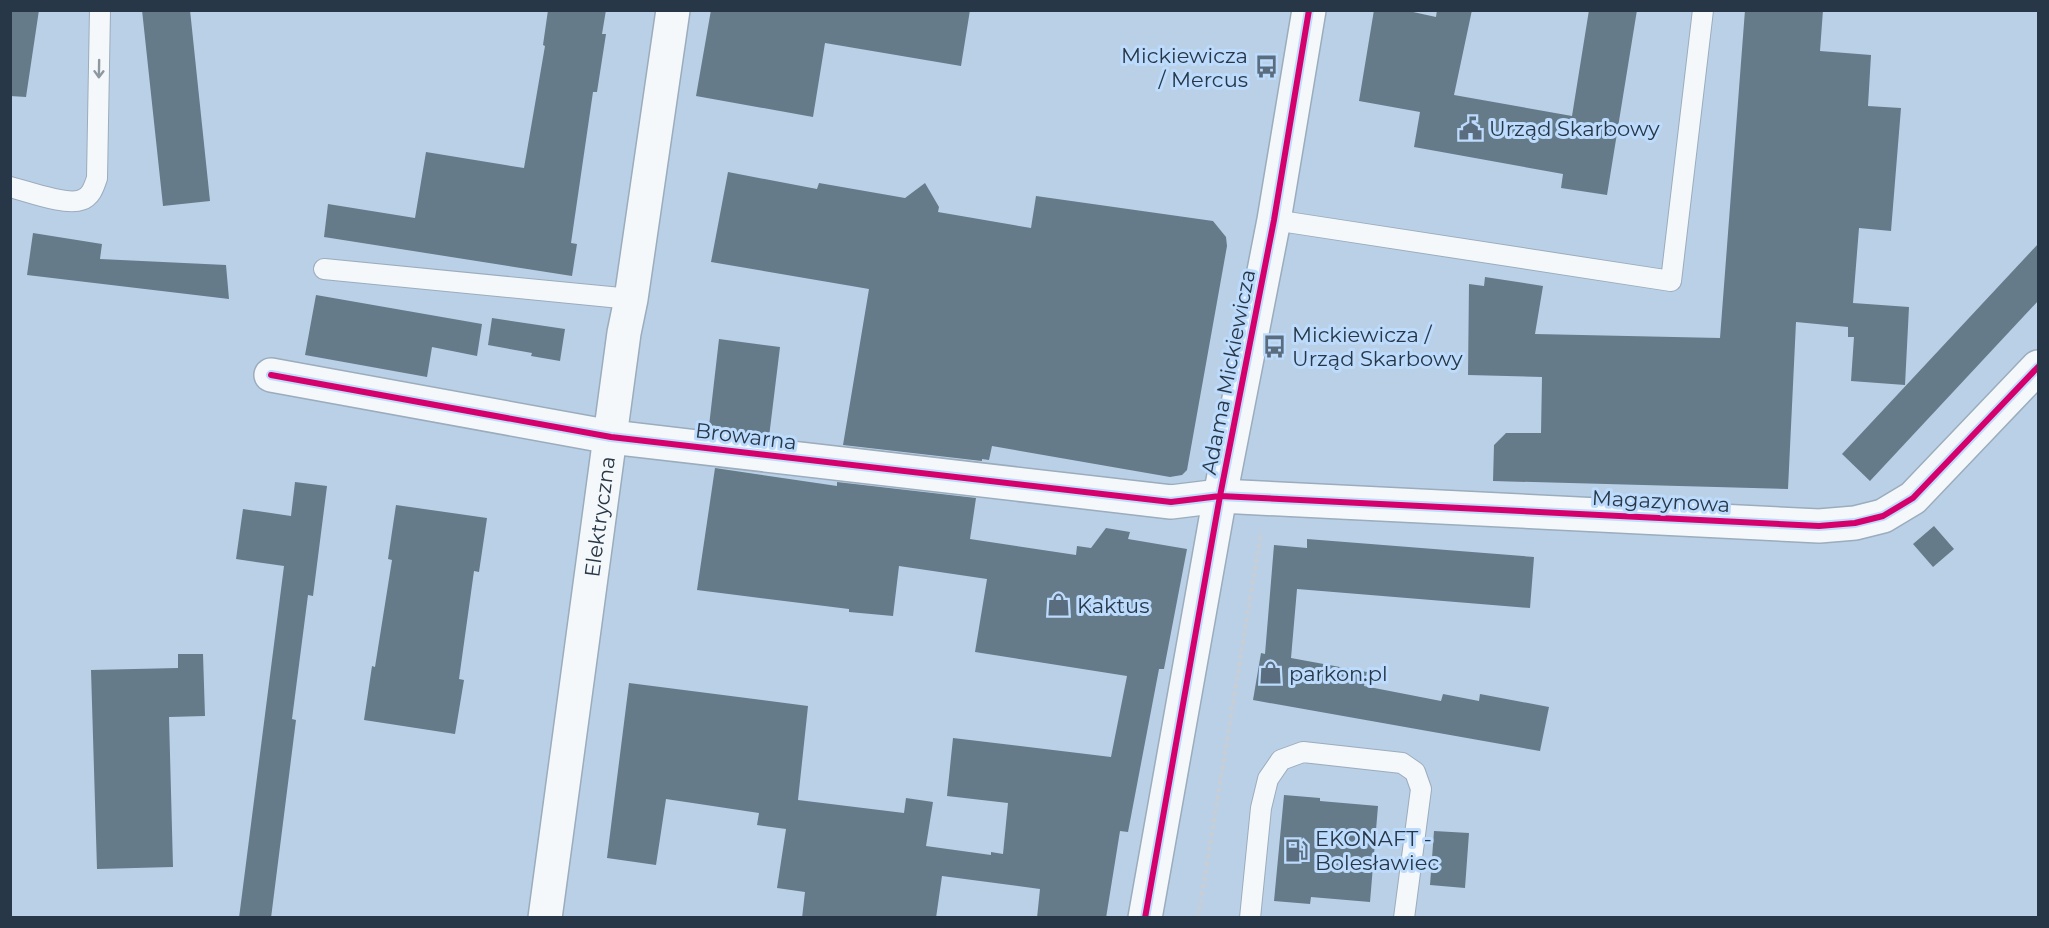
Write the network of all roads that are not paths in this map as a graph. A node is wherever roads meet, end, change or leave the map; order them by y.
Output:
1 (100, 10) edge
2 (673, 10) edge
3 (1309, 10) edge
4 (1703, 10) edge
5 (10, 187) edge
6 (1274, 220) junction
7 (324, 269) dead end
8 (631, 299) junction
9 (2038, 367) edge
10 (271, 375) dead end
11 (611, 437) junction
12 (1220, 496) junction
13 (545, 918) edge
14 (1145, 918) edge
15 (1250, 918) edge
16 (1404, 918) edge

1 -> 5 lane
2 - 8 street, Elektryczna
3 - 6 street, Adama Mickiewicza
4 - 6 lane
6 - 12 street, Adama Mickiewicza
7 - 8 lane
8 - 11 street, Elektryczna
9 - 12 street, Magazynowa
10 - 11 street, Browarna
11 - 12 street, Browarna
11 - 13 street, Elektryczna
12 - 14 street, Adama Mickiewicza
15 - 16 lane

